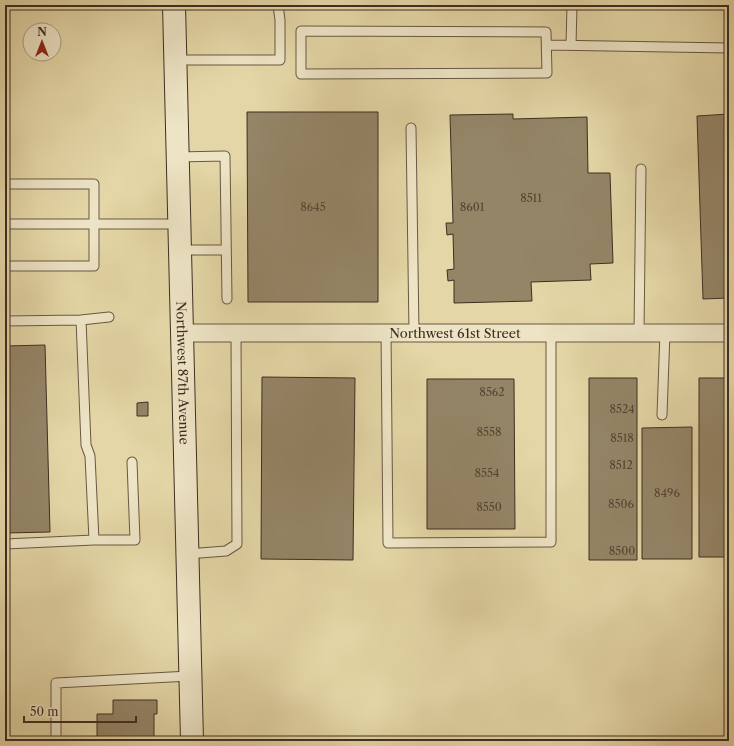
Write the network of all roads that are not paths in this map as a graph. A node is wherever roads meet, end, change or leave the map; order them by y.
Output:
1 (174, 5) edge
2 (278, 5) edge
3 (572, 5) edge
4 (547, 45) junction
5 (571, 45) junction
6 (729, 48) edge
7 (175, 60) junction
8 (411, 128) dead end
9 (177, 157) junction
10 (641, 169) dead end
11 (5, 184) edge
12 (5, 224) edge
13 (94, 224) junction
14 (179, 224) junction
15 (179, 250) junction
16 (226, 250) junction
17 (5, 266) edge
18 (227, 299) dead end
19 (109, 317) dead end
20 (81, 320) junction
21 (5, 321) edge
22 (236, 332) junction
23 (386, 332) junction
24 (414, 332) junction
25 (552, 332) junction
26 (639, 332) junction
27 (665, 332) junction
28 (729, 332) edge
29 (181, 333) junction
30 (662, 415) dead end
31 (132, 462) dead end
32 (94, 540) junction
33 (5, 544) edge
34 (187, 554) junction
35 (190, 676) junction
36 (56, 741) edge
37 (192, 741) edge

1 - 7 main road, Northwest 87th Avenue
2 - 7 lane
3 - 5 lane
4 - 4 lane
4 - 5 lane
5 - 6 lane
7 - 9 main road, Northwest 87th Avenue
8 - 24 lane
9 - 14 main road, Northwest 87th Avenue
9 - 16 lane
10 - 26 lane
11 - 13 lane
12 - 13 lane
13 - 14 lane
13 - 17 lane
14 - 15 main road, Northwest 87th Avenue
15 - 16 lane
15 - 29 main road, Northwest 87th Avenue
16 - 18 lane
19 - 20 lane
20 - 21 lane
20 - 32 lane
22 - 23 street, Northwest 61st Street
22 - 29 street, Northwest 61st Street
22 - 34 lane
23 - 24 street, Northwest 61st Street
23 - 25 lane
24 - 25 street, Northwest 61st Street
25 - 26 street, Northwest 61st Street
26 - 27 street, Northwest 61st Street
27 - 28 street, Northwest 61st Street
27 - 30 lane
29 - 34 main road, Northwest 87th Avenue
31 - 32 lane
32 - 33 lane
34 - 35 main road, Northwest 87th Avenue
35 - 36 lane
35 - 37 main road, Northwest 87th Avenue

